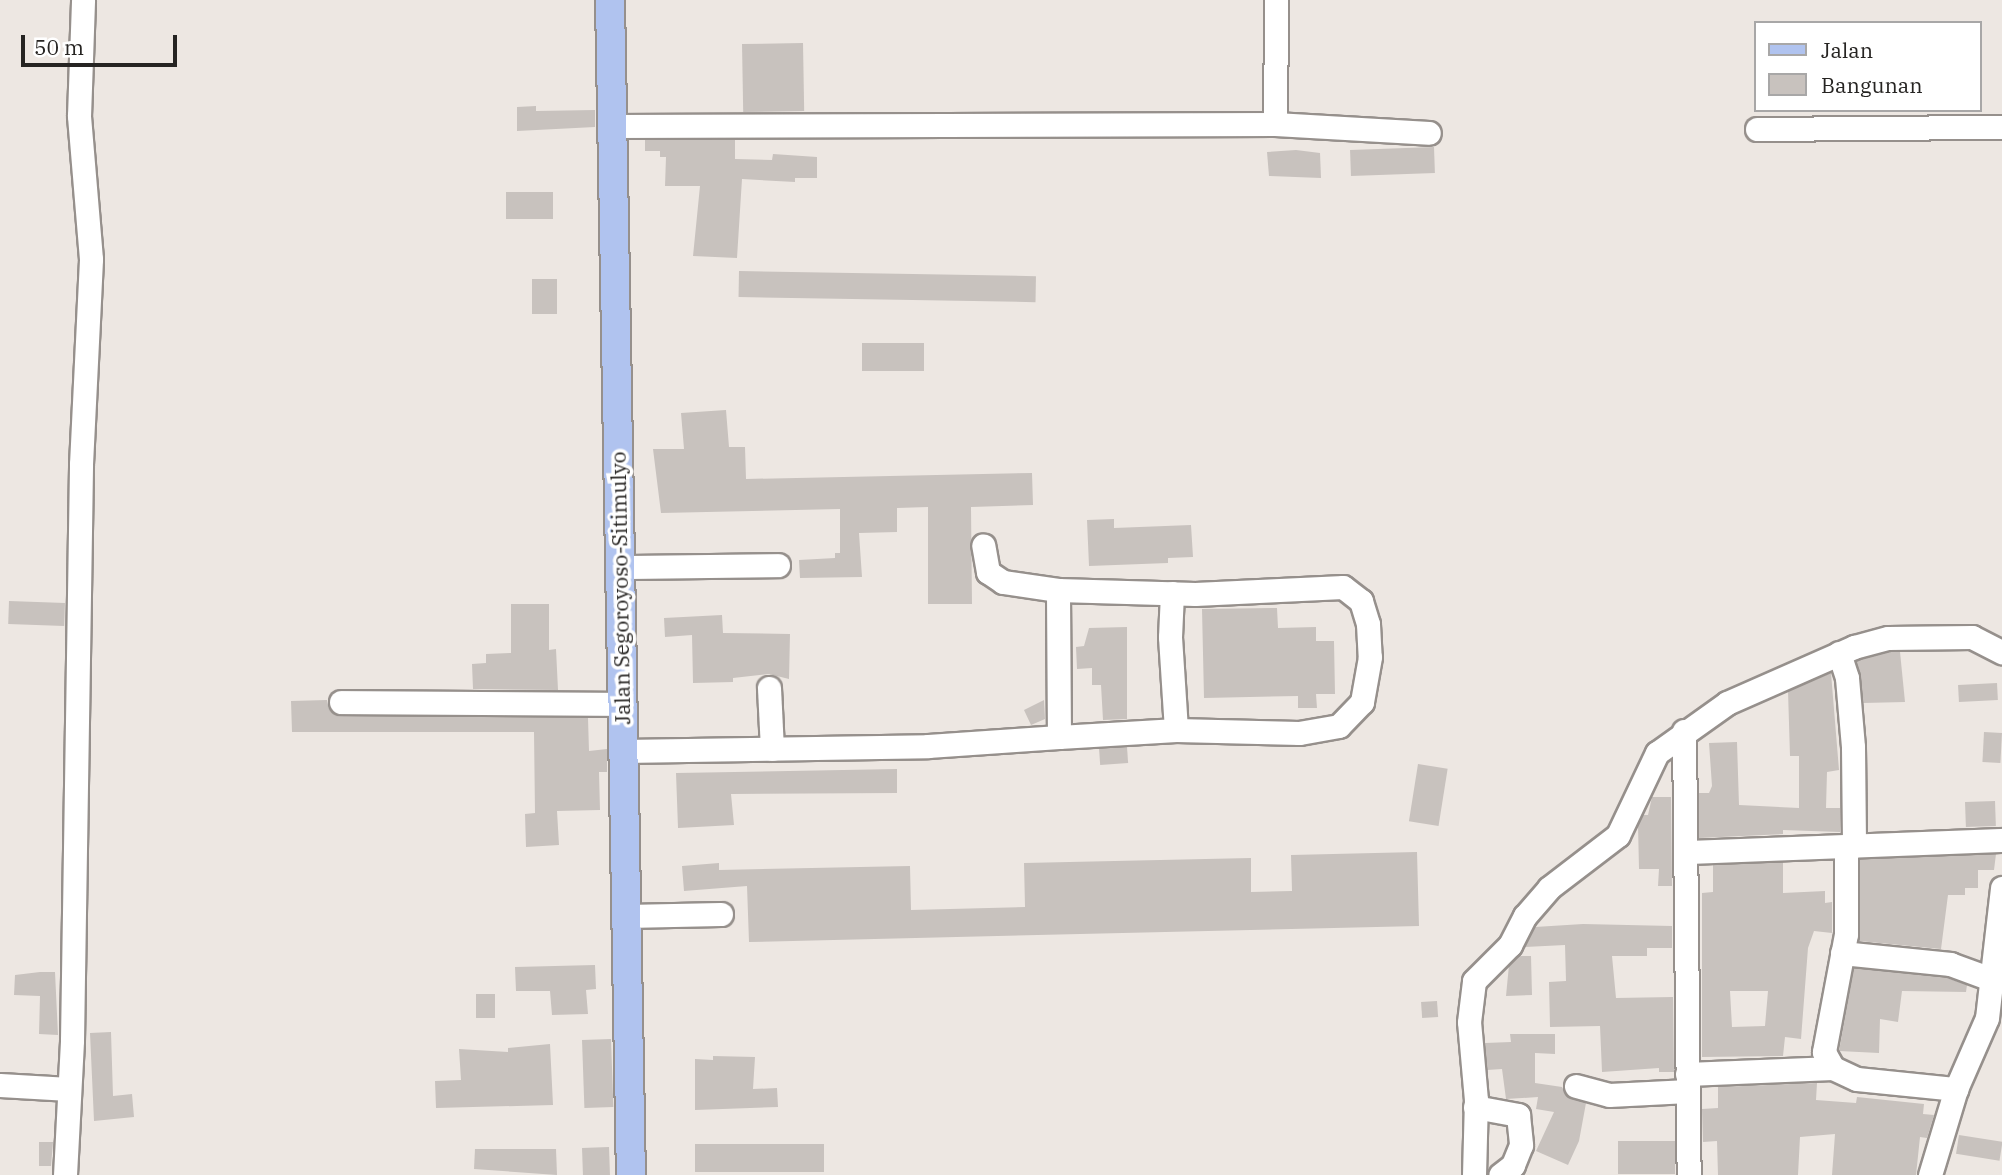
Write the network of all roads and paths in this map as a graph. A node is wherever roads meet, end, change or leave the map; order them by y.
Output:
1 (83, 0) edge
2 (610, 0) edge
3 (1276, 0) edge
4 (1275, 124) junction
5 (612, 126) junction
6 (2002, 127) edge
7 (1757, 130) dead end
8 (1429, 133) dead end
9 (983, 545) dead end
10 (778, 565) dead end
11 (620, 567) junction
12 (1058, 590) junction
13 (1172, 593) junction
14 (2002, 652) edge
15 (1839, 653) junction
16 (769, 688) dead end
17 (341, 702) dead end
18 (622, 704) junction
19 (1176, 730) junction
20 (1684, 731) junction
21 (1059, 737) junction
22 (772, 749) junction
23 (623, 751) junction
24 (2002, 840) edge
25 (1850, 846) junction
26 (1687, 852) junction
27 (2002, 888) edge
28 (721, 914) dead end
29 (626, 916) junction
30 (1842, 953) junction
31 (1991, 979) junction
32 (1833, 1068) junction
33 (1687, 1083) junction
34 (0, 1085) edge
35 (1576, 1086) dead end
36 (69, 1089) junction
37 (1956, 1089) junction
38 (1475, 1107) junction
39 (65, 1175) edge
40 (631, 1175) edge
41 (1474, 1175) edge
42 (1500, 1175) edge
43 (1689, 1175) edge
44 (1930, 1175) edge

1 - 36 street
2 - 5 main road, Jalan Segoroyoso-Sitimulyo
3 - 4 street
4 - 5 street
4 - 8 street
5 - 11 main road, Jalan Segoroyoso-Sitimulyo
6 - 7 street
9 - 12 street
10 - 11 street
11 - 18 main road, Jalan Segoroyoso-Sitimulyo
12 - 13 street
12 - 21 street
13 - 19 street
13 - 19 street
14 - 15 street
15 - 20 street
15 - 25 street
16 - 22 street
17 - 18 street
18 - 23 main road, Jalan Segoroyoso-Sitimulyo
19 - 21 street
20 - 26 street
20 - 38 street
21 - 22 street
22 - 23 street
23 - 29 main road, Jalan Segoroyoso-Sitimulyo
24 - 25 street
25 - 26 street
25 - 30 street
26 - 33 street
27 - 31 street
28 - 29 street
29 - 40 main road, Jalan Segoroyoso-Sitimulyo
30 - 31 street
30 - 32 street
31 - 37 street
32 - 33 street
32 - 37 street
33 - 35 street
33 - 43 street
34 - 36 street
36 - 39 street
37 - 44 street
38 - 41 street
38 - 42 street

